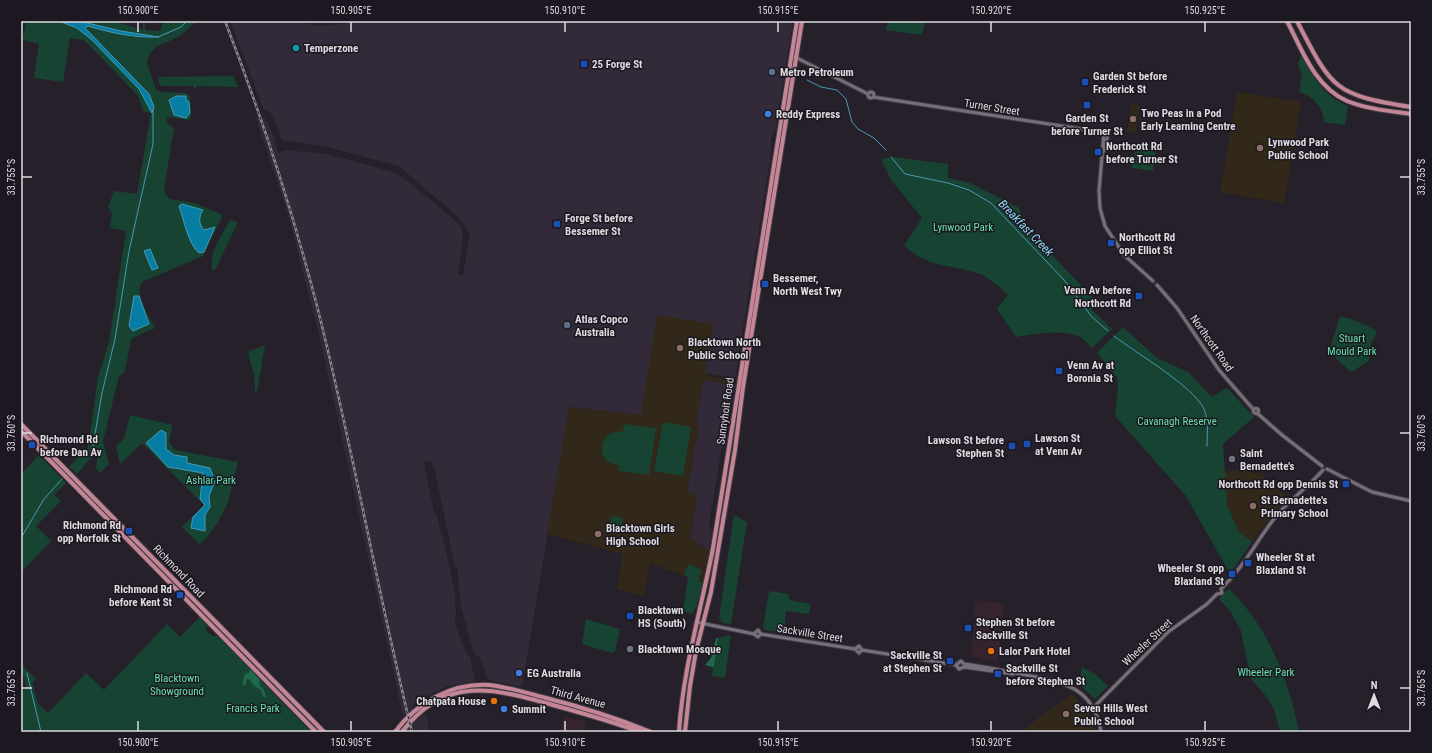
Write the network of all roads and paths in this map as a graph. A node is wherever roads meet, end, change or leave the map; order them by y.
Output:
1 (797, 21) edge
2 (802, 21) edge
3 (1287, 21) edge
4 (1296, 21) edge
5 (791, 56) junction
6 (797, 58) junction
7 (1411, 107) edge
8 (1411, 114) edge
9 (1104, 133) junction
10 (1102, 153) junction
11 (21, 424) edge
12 (21, 431) edge
13 (1324, 469) junction
14 (1411, 501) edge
15 (696, 622) junction
16 (704, 624) junction
17 (956, 665) junction
18 (964, 666) junction
19 (1093, 708) junction
20 (679, 726) junction
21 (316, 732) edge
22 (324, 732) edge
23 (395, 732) edge
24 (402, 732) edge
25 (640, 732) edge
26 (651, 732) edge
27 (675, 732) edge
28 (679, 732) edge
29 (685, 732) edge
30 (1102, 732) edge

1 - 5 main road, Sunnyholt Road
2 - 6 main road, Sunnyholt Road
3 - 8 main road
4 - 7 main road
5 - 6 street
5 - 15 main road, Sunnyholt Road
6 - 9 street, Turner Street
6 - 16 main road, Sunnyholt Road
9 - 10 street
9 - 10 street, Turner Street
10 - 13 street, Northcott Road
11 - 22 main road, Richmond Road
12 - 21 main road, Richmond Road
13 - 14 street
13 - 19 street, Wheeler Street
15 - 16 street
15 - 20 main road, Sunnyholt Road
16 - 17 street, Sackville Street
16 - 29 main road, Sunnyholt Road
17 - 18 street
17 - 18 street
18 - 19 street
19 - 30 street
20 - 27 main road
20 - 28 main road, Sunnyholt Road
23 - 26 main road, Third Avenue
24 - 25 main road, Third Avenue

